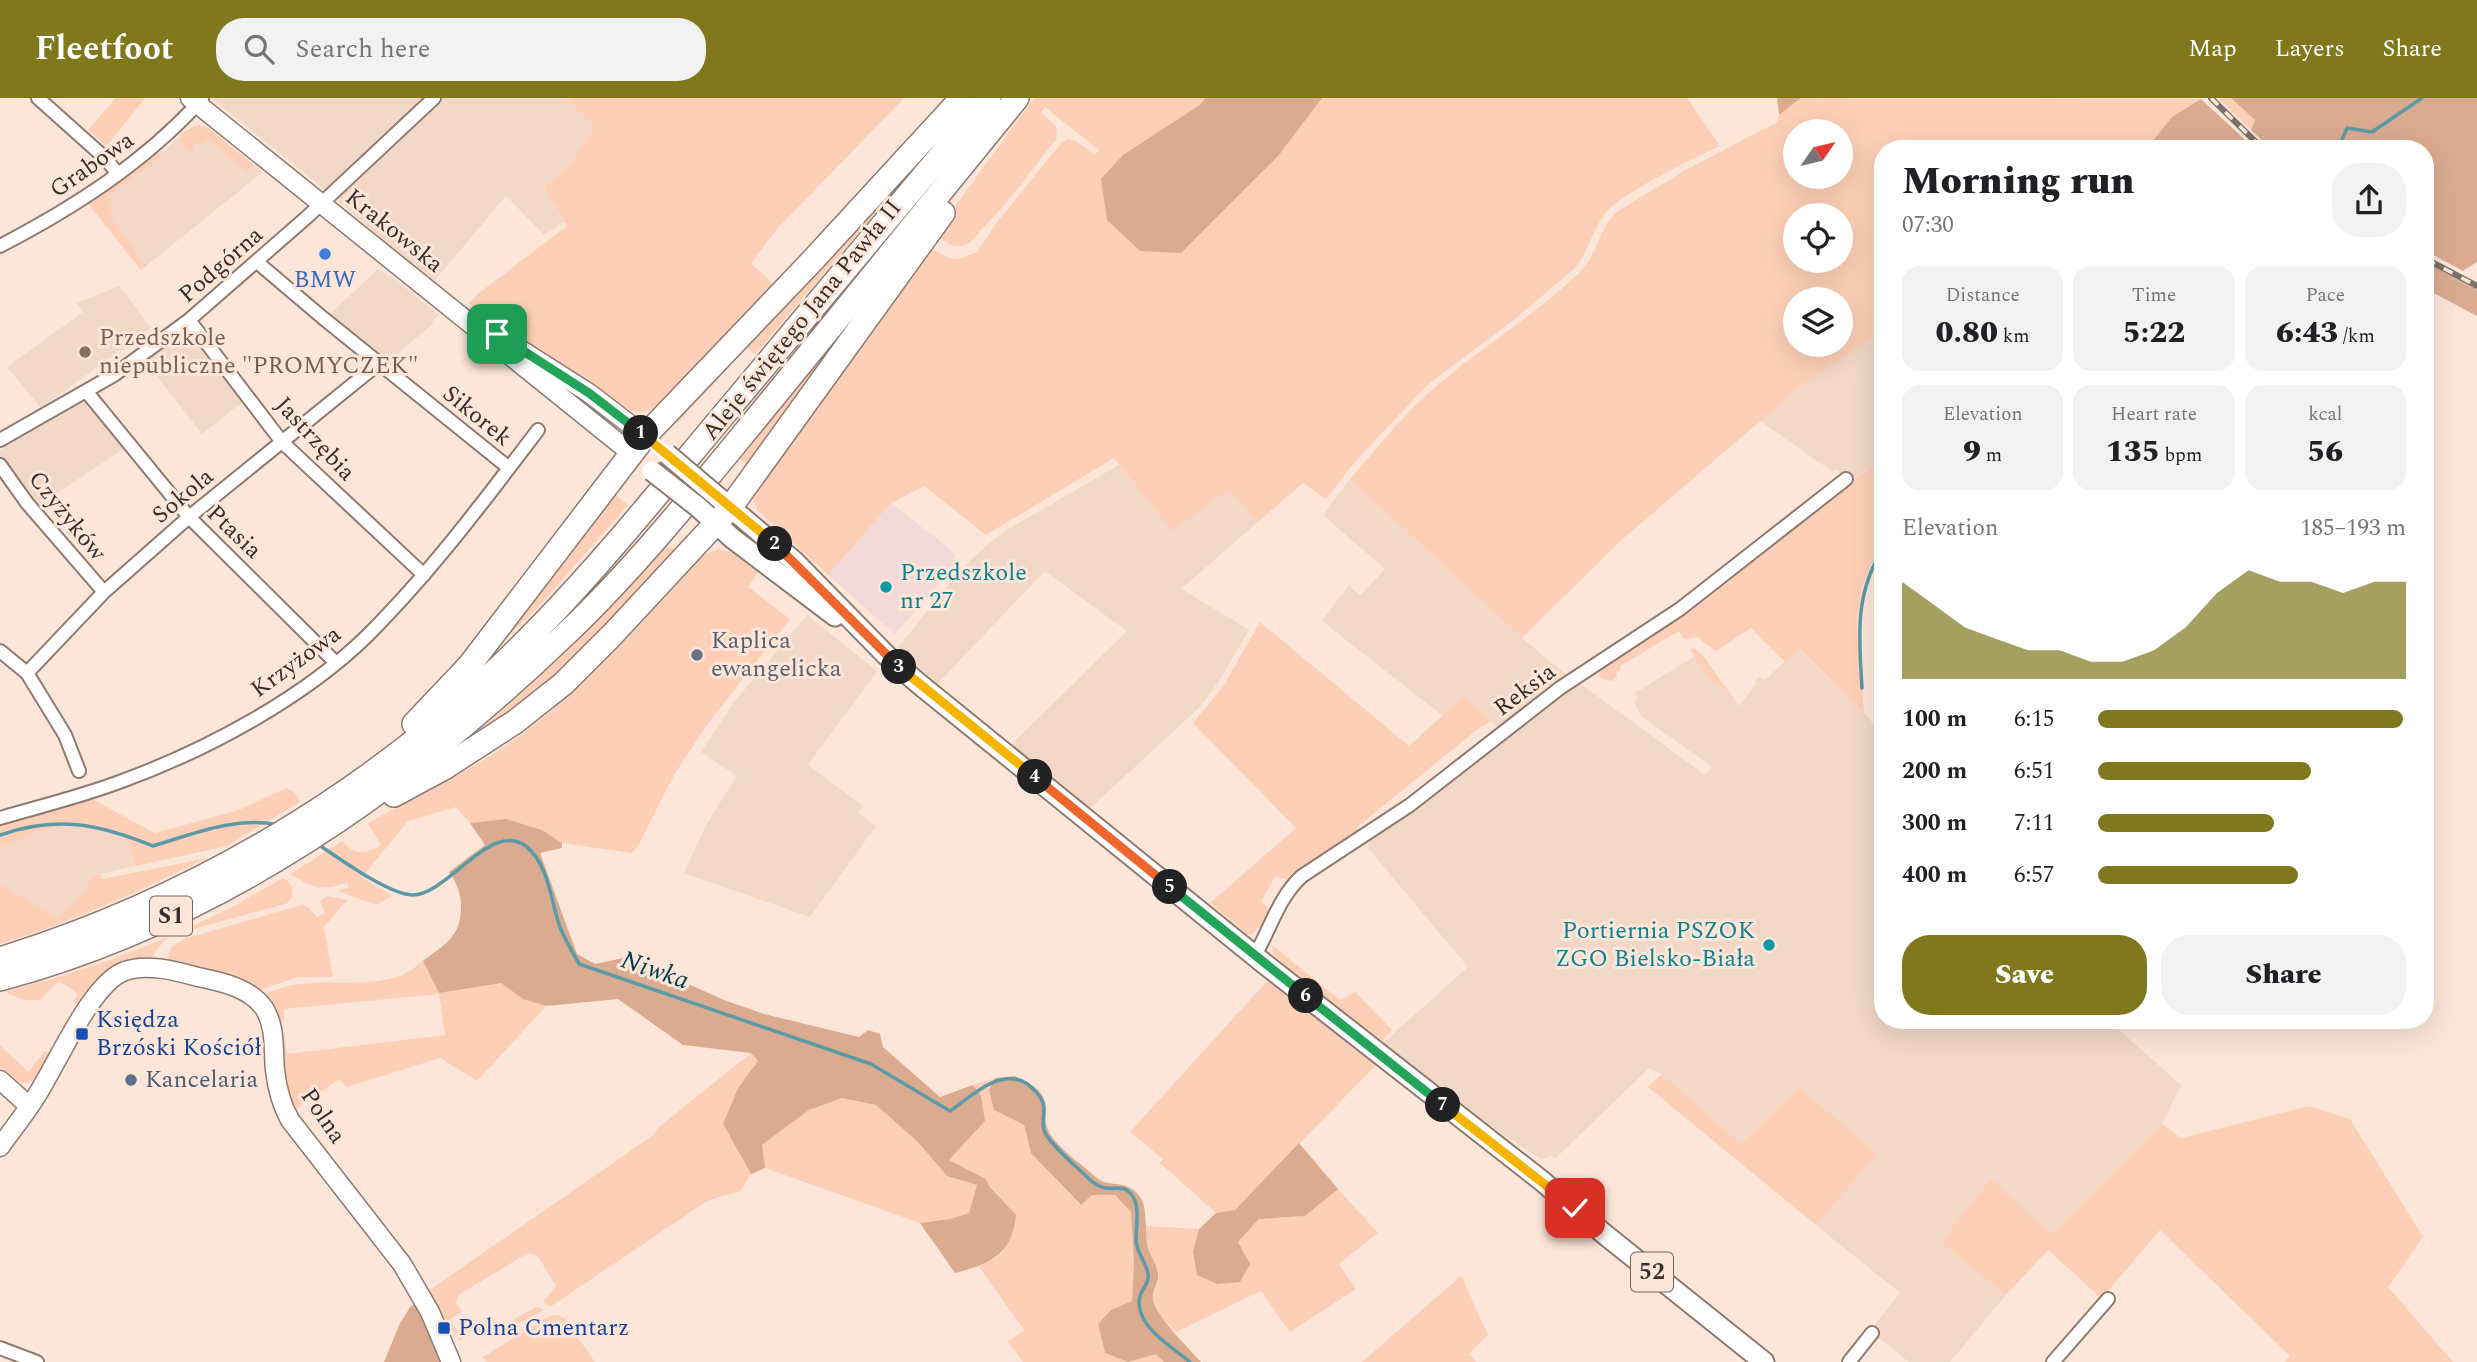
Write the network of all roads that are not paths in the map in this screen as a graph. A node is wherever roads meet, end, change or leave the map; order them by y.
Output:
1 (38, 98) edge
2 (435, 98) edge
3 (962, 98) edge
4 (989, 98) edge
5 (1016, 99) edge
6 (197, 100) edge
7 (118, 174) junction
8 (322, 203) junction
9 (0, 246) edge
10 (257, 262) junction
11 (189, 320) junction
12 (378, 363) junction
13 (86, 391) junction
14 (538, 430) dead end
15 (0, 440) edge
16 (282, 442) junction
17 (638, 445) junction
18 (0, 465) edge
19 (509, 468) junction
20 (1846, 479) dead end
21 (723, 516) junction
22 (189, 517) junction
23 (424, 575) junction
24 (104, 592) junction
25 (0, 651) edge
26 (336, 663) junction
27 (27, 673) junction
28 (79, 771) dead end
29 (348, 790) junction
30 (0, 818) edge
31 (327, 821) junction
32 (1255, 955) junction
33 (0, 959) edge
34 (0, 979) edge
35 (0, 1080) edge
36 (29, 1106) junction
37 (0, 1147) edge
38 (2108, 1299) dead end
39 (1871, 1333) dead end
40 (0, 1348) edge
41 (37, 1362) edge
42 (451, 1362) edge
43 (1764, 1362) edge
44 (1849, 1362) edge
45 (2053, 1362) edge

1 - 7 street
2 - 8 street, Krakowska
3 - 17 highway
4 - 29 highway, Aleje świętego Jana Pawła II / S1
5 - 21 highway
5 - 31 highway, Aleje świętego Jana Pawła II / S1
6 - 7 street, Grabowa
6 - 8 street, Krakowska / 52
7 - 9 street, Grabowa
8 - 10 street, Podgórna
8 - 17 street, Krakowska / 52
10 - 11 street, Podgórna
10 - 12 street, Sikorek
11 - 13 street, Podgórna
11 - 16 street, Jastrzębia
12 - 16 street, Sokola
12 - 19 street, Sikorek
13 - 15 street, Podgórna
13 - 22 street, Ptasia
14 - 19 street, Krzyżowa
16 - 22 street, Sokola
16 - 23 street, Jastrzębia
17 - 21 main road, Krakowska / 52, bridge
17 - 21 main road, Krakowska / 52, bridge
17 - 29 highway
18 - 24 street, Czyżyków
19 - 23 street, Krzyżowa
20 - 32 street, Reksia
21 - 31 highway
21 - 32 main road, Krakowska / 52
22 - 24 street, Sokola
22 - 26 street, Ptasia
23 - 26 street, Krzyżowa
24 - 27 street, Sokola
25 - 27 street
26 - 30 street, Krzyżowa
27 - 28 street
29 - 31 highway, Aleje świętego Jana Pawła II / S1
31 - 33 highway, Aleje świętego Jana Pawła II / S1
31 - 34 highway, Aleje świętego Jana Pawła II / S1
32 - 43 main road, Krakowska / 52
35 - 36 street
36 - 37 street
36 - 42 street, Polna
38 - 45 street
39 - 44 street
40 - 41 street

